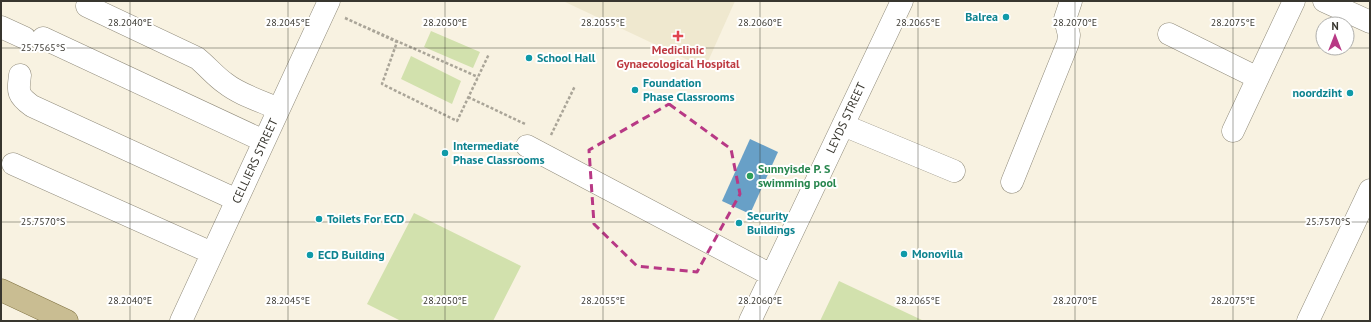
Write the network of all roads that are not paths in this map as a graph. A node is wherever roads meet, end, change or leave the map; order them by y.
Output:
1 (902, 1) edge
2 (1072, 1) edge
3 (1294, 1) edge
4 (1324, 1) edge
5 (322, 3) edge
6 (87, 6) dead end
7 (1370, 22) edge
8 (1, 27) edge
9 (1169, 34) dead end
10 (20, 75) dead end
11 (1258, 78) junction
12 (279, 109) junction
13 (842, 125) junction
14 (1234, 131) dead end
15 (529, 136) road end
16 (264, 141) junction
17 (13, 164) dead end
18 (954, 171) dead end
19 (1012, 182) dead end
20 (1370, 190) edge
21 (237, 200) junction
22 (212, 253) junction
23 (771, 275) junction
24 (1, 290) edge
25 (67, 321) edge
26 (181, 321) edge
27 (750, 321) edge
28 (1308, 321) edge

1 - 13 street, LEYDS STREET
2 - 19 street
3 - 11 street
4 - 7 street
5 - 12 street, CELLIERS STREET
6 - 12 street
8 - 16 street
9 - 11 street
10 - 21 street
11 - 14 street
12 - 16 street, CELLIERS STREET
13 - 18 street
13 - 23 street, LEYDS STREET
15 - 23 street
16 - 21 street, CELLIERS STREET
17 - 22 street
20 - 28 street
21 - 22 street, CELLIERS STREET
22 - 26 street, CELLIERS STREET
23 - 27 street, LEYDS STREET
24 - 25 main road

